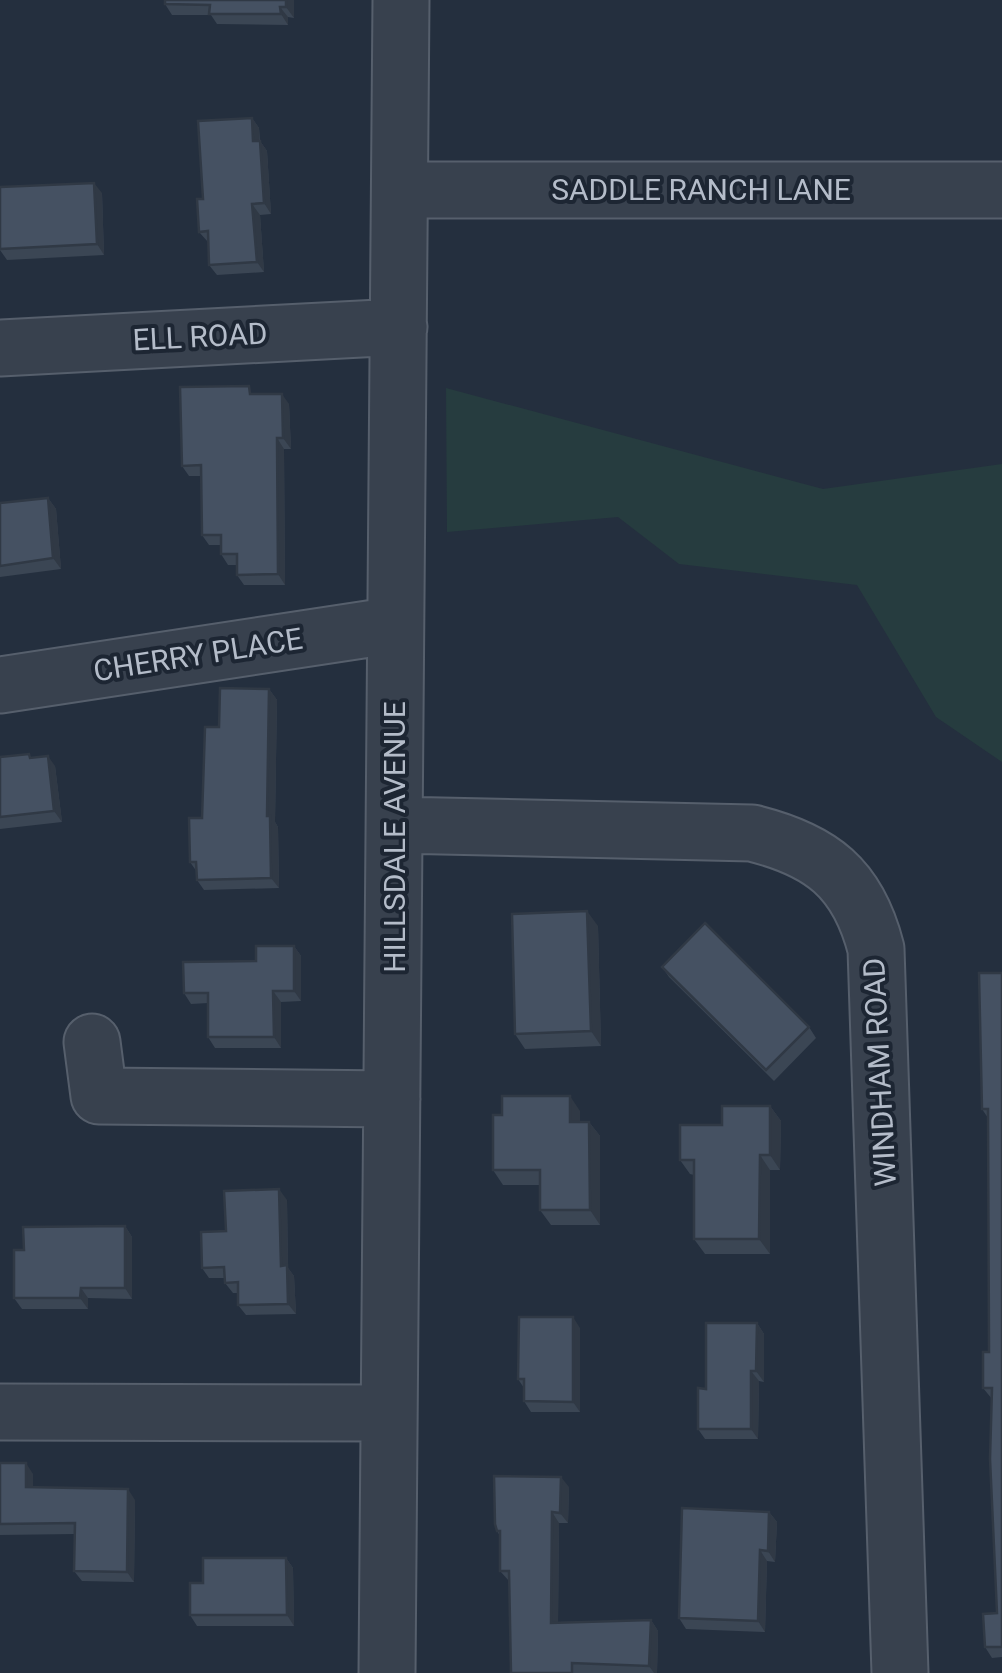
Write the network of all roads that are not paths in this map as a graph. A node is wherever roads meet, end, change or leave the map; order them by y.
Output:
1 (401, 0) edge
2 (400, 190) junction
3 (1002, 190) edge
4 (399, 327) junction
5 (0, 348) edge
6 (395, 626) junction
7 (0, 685) edge
8 (396, 825) junction
9 (92, 1042) dead end
10 (392, 1099) junction
11 (0, 1412) edge
12 (388, 1414) junction
13 (387, 1673) edge
14 (900, 1673) edge

1 - 2 street, HILLSDALE AVENUE
2 - 3 street, SADDLE RANCH LANE
2 - 4 street, HILLSDALE AVENUE
4 - 5 street, ELL ROAD
4 - 6 street, HILLSDALE AVENUE
6 - 7 street, CHERRY PLACE
6 - 8 street, HILLSDALE AVENUE
8 - 10 street, HILLSDALE AVENUE
8 - 14 street, WINDHAM ROAD
9 - 10 street
10 - 12 street, HILLSDALE AVENUE
11 - 12 street
12 - 13 street, HILLSDALE AVENUE

